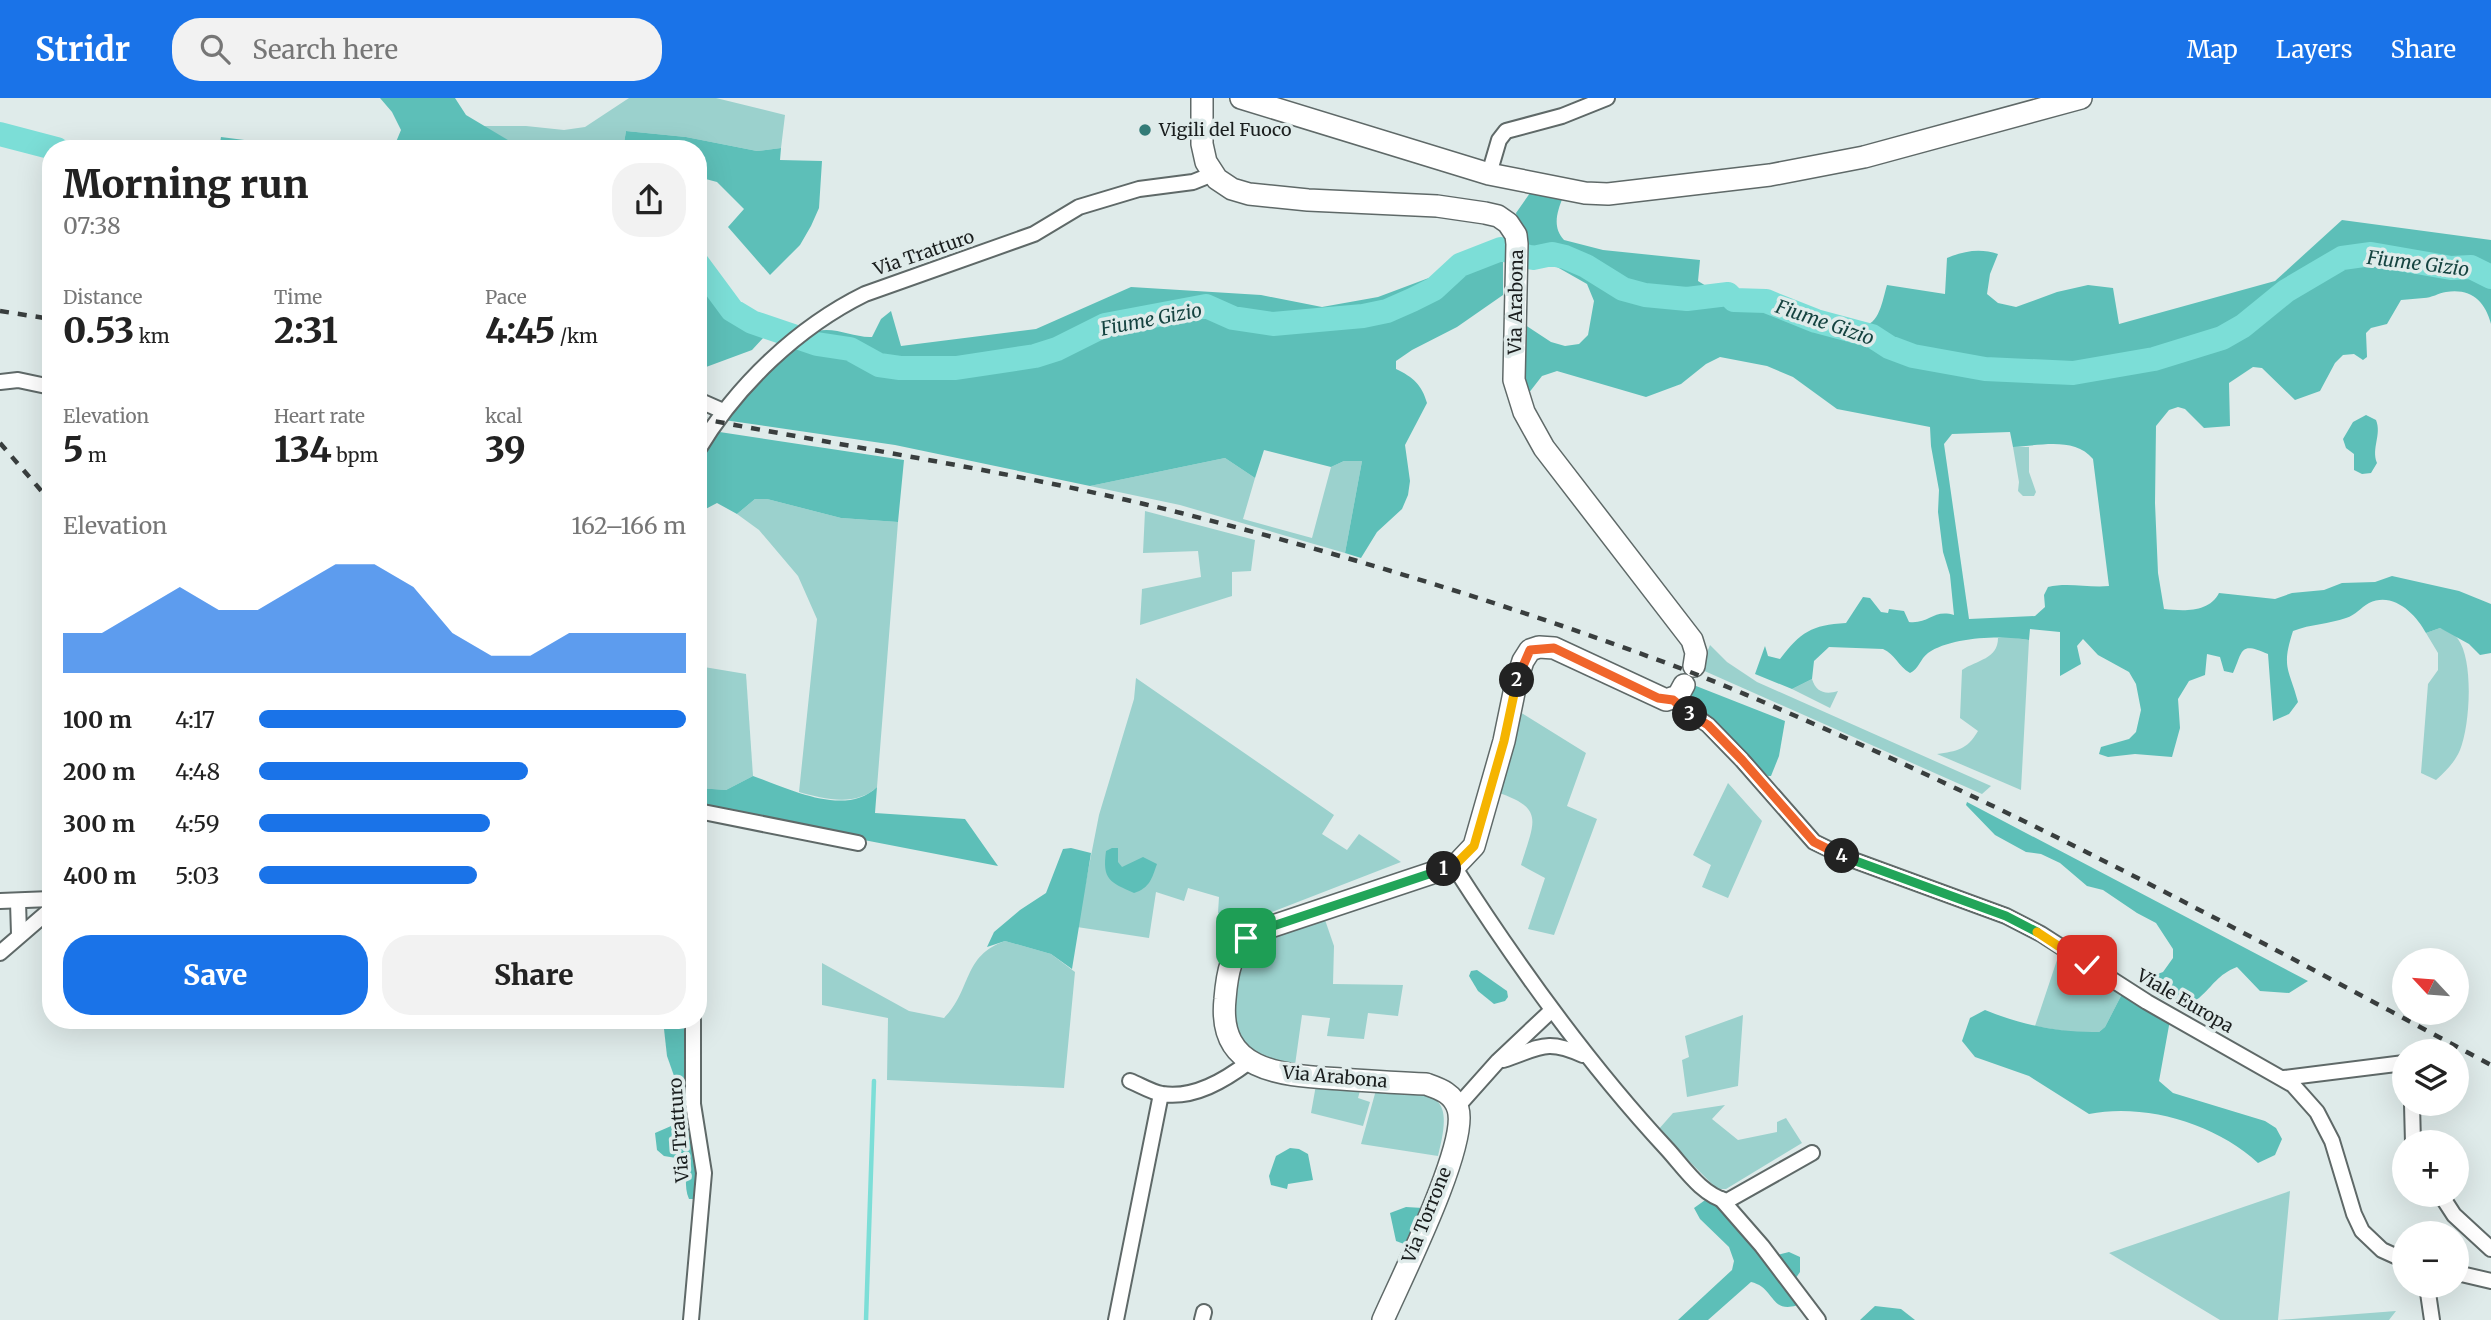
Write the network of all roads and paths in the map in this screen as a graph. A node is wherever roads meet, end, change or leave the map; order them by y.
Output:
1 (1202, 98) edge
2 (1241, 98) edge
3 (1607, 98) edge
4 (2081, 98) edge
5 (1213, 174) junction
6 (1489, 174) junction
7 (0, 383) edge
8 (42, 385) edge
9 (707, 404) edge
10 (723, 411) junction
11 (707, 436) edge
12 (1684, 684) junction
13 (707, 813) edge
14 (858, 843) dead end
15 (1453, 865) junction
16 (42, 900) edge
17 (0, 901) edge
18 (18, 902) junction
19 (42, 916) edge
20 (19, 934) junction
21 (0, 953) edge
22 (1551, 1011) junction
23 (693, 1029) edge
24 (1586, 1054) junction
25 (1499, 1061) junction
26 (1249, 1062) junction
27 (2392, 1064) edge
28 (2284, 1078) junction
29 (1130, 1081) dead end
30 (1161, 1094) junction
31 (1457, 1107) junction
32 (1812, 1153) dead end
33 (1721, 1199) junction
34 (2449, 1207) edge
35 (2491, 1249) edge
36 (2392, 1255) edge
37 (2469, 1276) edge
38 (2491, 1281) edge
39 (2429, 1298) edge
40 (691, 1320) edge
41 (1116, 1320) edge
42 (1383, 1320) edge
43 (1818, 1320) edge
44 (2432, 1320) edge

1 - 5 main road
2 - 6 main road
3 - 6 street
4 - 6 main road
5 - 10 street, Via Tratturo
5 - 12 main road, Via Arabona
7 - 8 street
9 - 10 street
10 - 11 street, Via Tratturo
12 - 15 main road
12 - 28 street, Viale Europa
13 - 14 street
15 - 22 street
15 - 26 main road
16 - 18 street
17 - 18 street
18 - 20 street
19 - 20 street
20 - 21 street
22 - 24 street
22 - 25 street
23 - 40 street, Via Tratturo
24 - 25 street
24 - 33 street
25 - 31 street
26 - 30 street
26 - 31 main road, Via Arabona
27 - 28 street
28 - 36 street, Viale Europa
29 - 30 street
30 - 41 street
31 - 42 main road, Via Torrone
32 - 33 street
33 - 43 street
34 - 35 street
37 - 38 street
39 - 44 street

